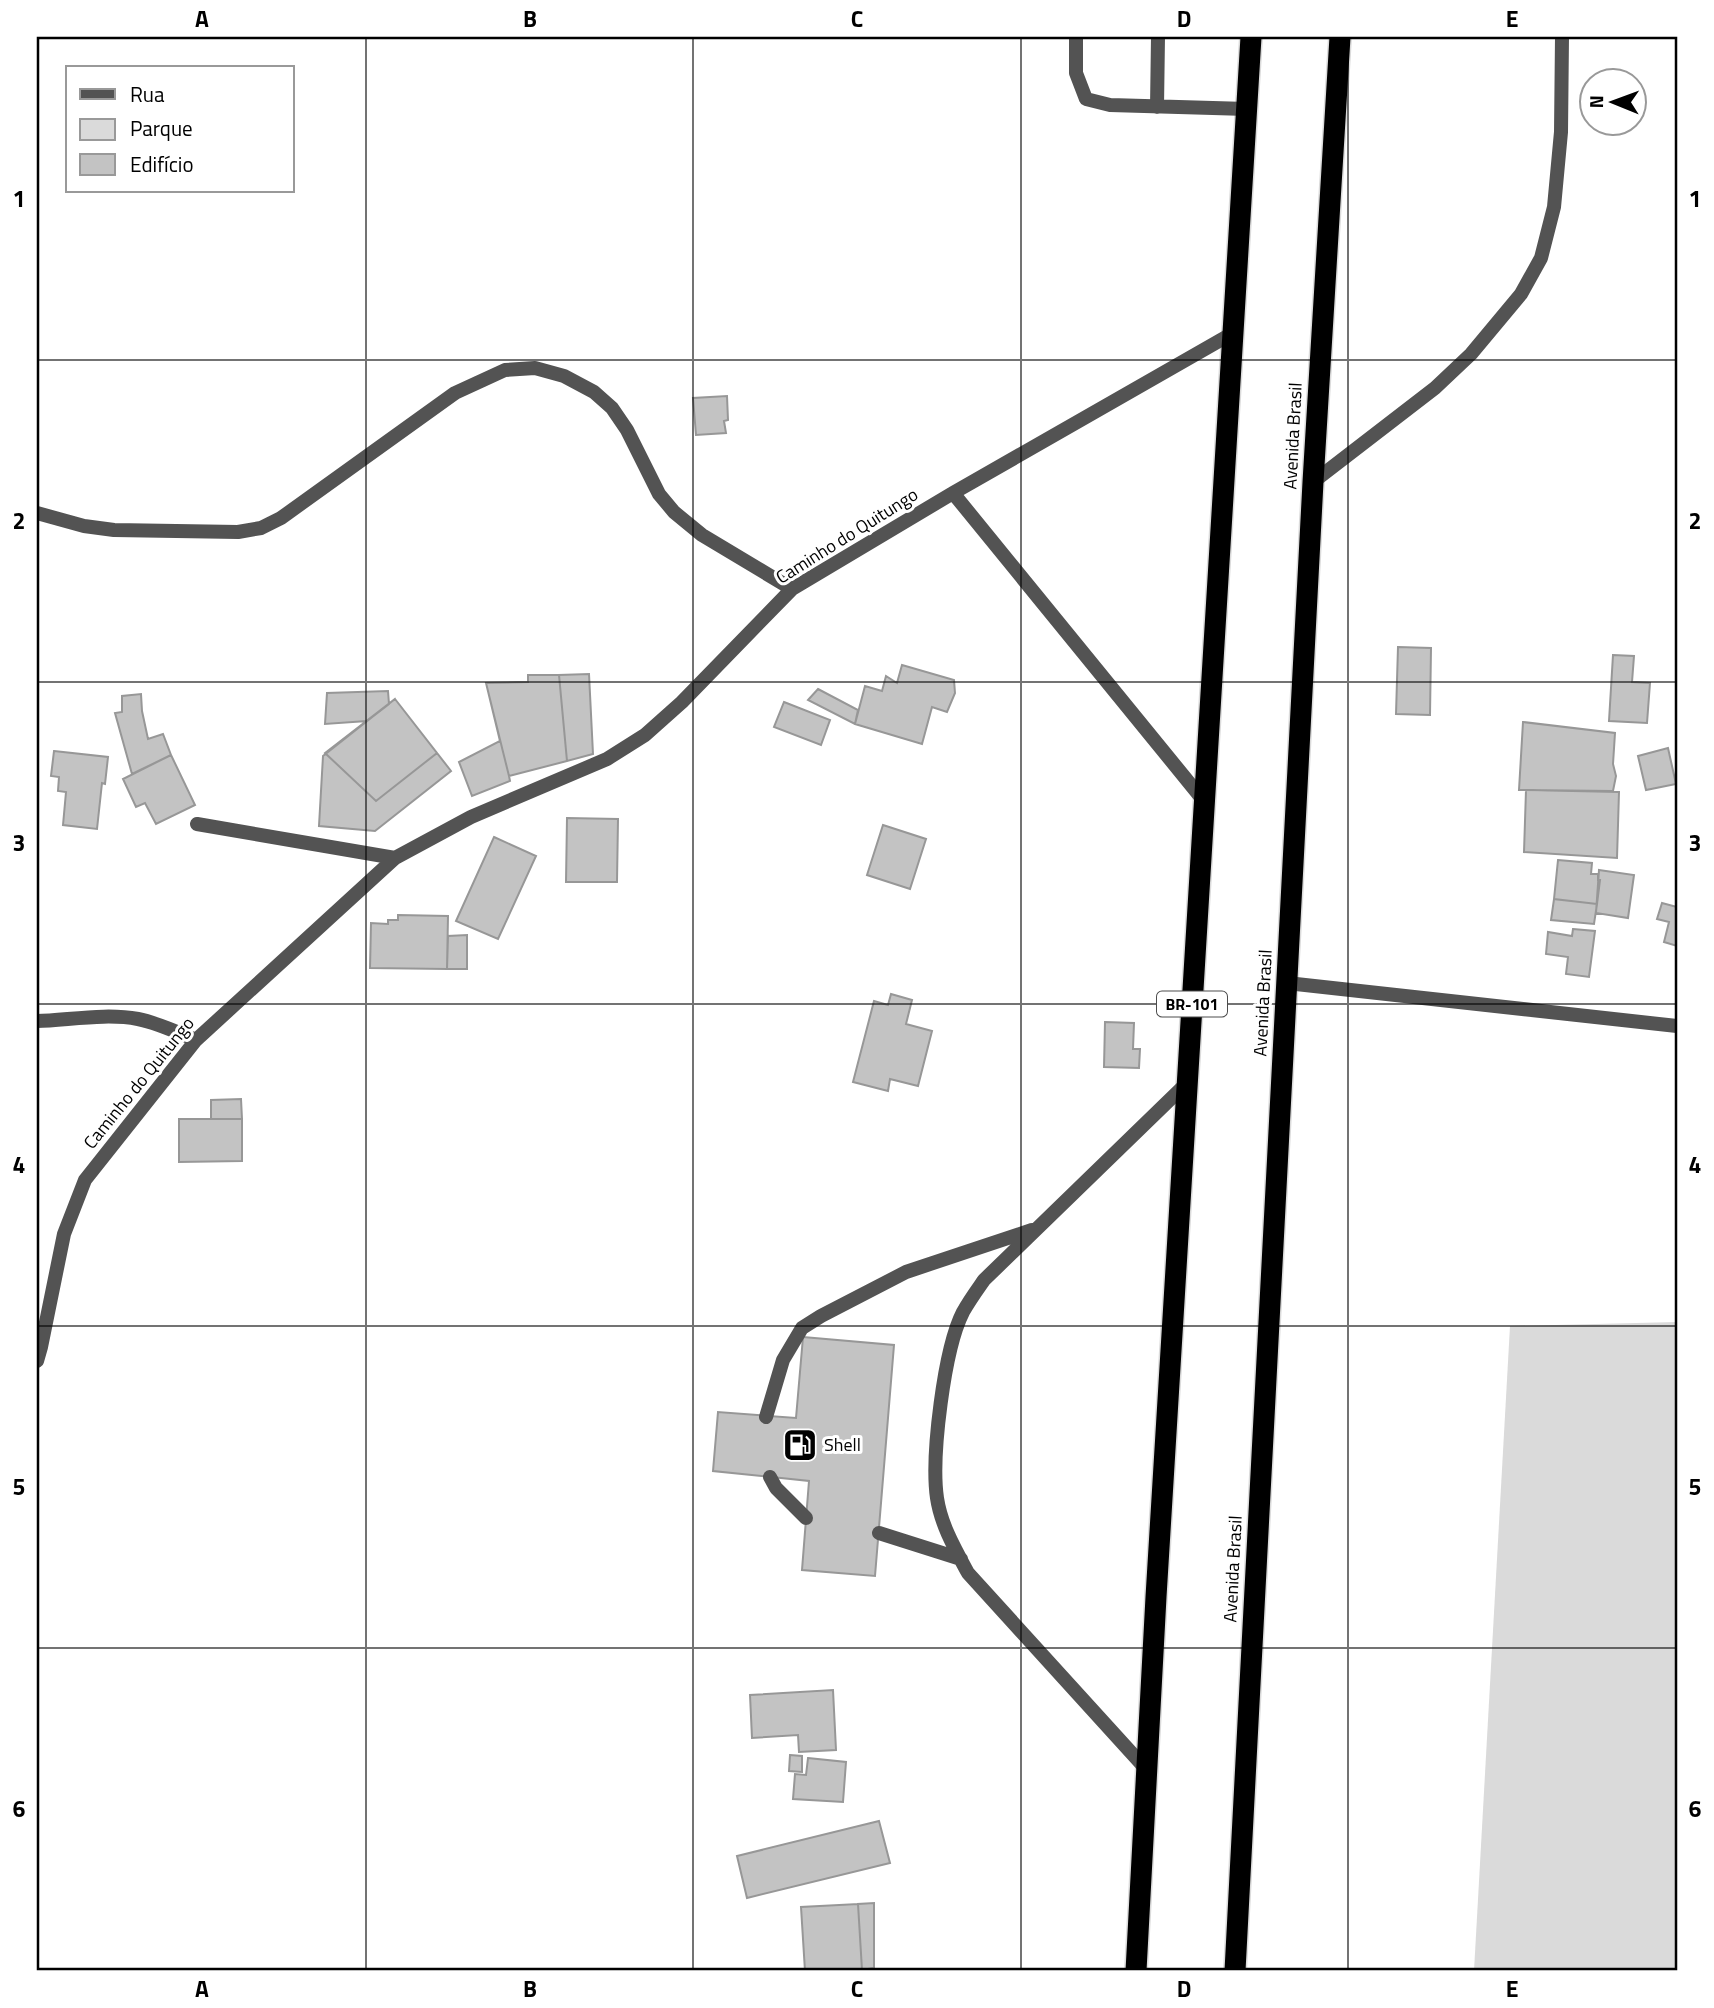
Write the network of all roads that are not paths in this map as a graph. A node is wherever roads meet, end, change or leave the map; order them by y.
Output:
1 (1076, 37) edge
2 (1158, 37) edge
3 (1251, 37) edge
4 (1340, 37) edge
5 (1562, 37) edge
6 (1157, 107) junction
7 (1247, 109) junction
8 (1233, 333) junction
9 (1313, 482) junction
10 (953, 493) junction
11 (37, 513) edge
12 (792, 589) junction
13 (1204, 801) junction
14 (198, 824) dead end
15 (395, 858) junction
16 (1287, 983) junction
17 (37, 1021) edge
18 (1677, 1026) edge
19 (196, 1040) junction
20 (1188, 1082) junction
21 (1037, 1228) junction
22 (37, 1361) edge
23 (766, 1417) dead end
24 (770, 1477) dead end
25 (806, 1518) dead end
26 (878, 1533) dead end
27 (961, 1559) junction
28 (1147, 1770) junction
29 (1136, 1971) edge
30 (1235, 1971) edge

1 - 6 street
2 - 6 street
3 - 7 highway, BR-101
4 - 9 highway, Avenida Brasil
5 - 9 street
6 - 7 street
7 - 8 highway, BR-101
8 - 10 street, Caminho do Quitungo
8 - 13 highway, BR-101
9 - 16 highway, Avenida Brasil
10 - 12 street, Caminho do Quitungo
10 - 13 street
11 - 12 street
12 - 15 street, Caminho do Quitungo
13 - 20 highway, BR-101
14 - 15 street
15 - 19 street, Caminho do Quitungo
16 - 18 street
16 - 30 highway, Avenida Brasil
17 - 19 street
19 - 22 street, Caminho do Quitungo
20 - 21 street
20 - 28 highway, BR-101
21 - 23 street
21 - 27 street
24 - 25 street
26 - 27 street
27 - 28 street
28 - 29 highway, BR-101

